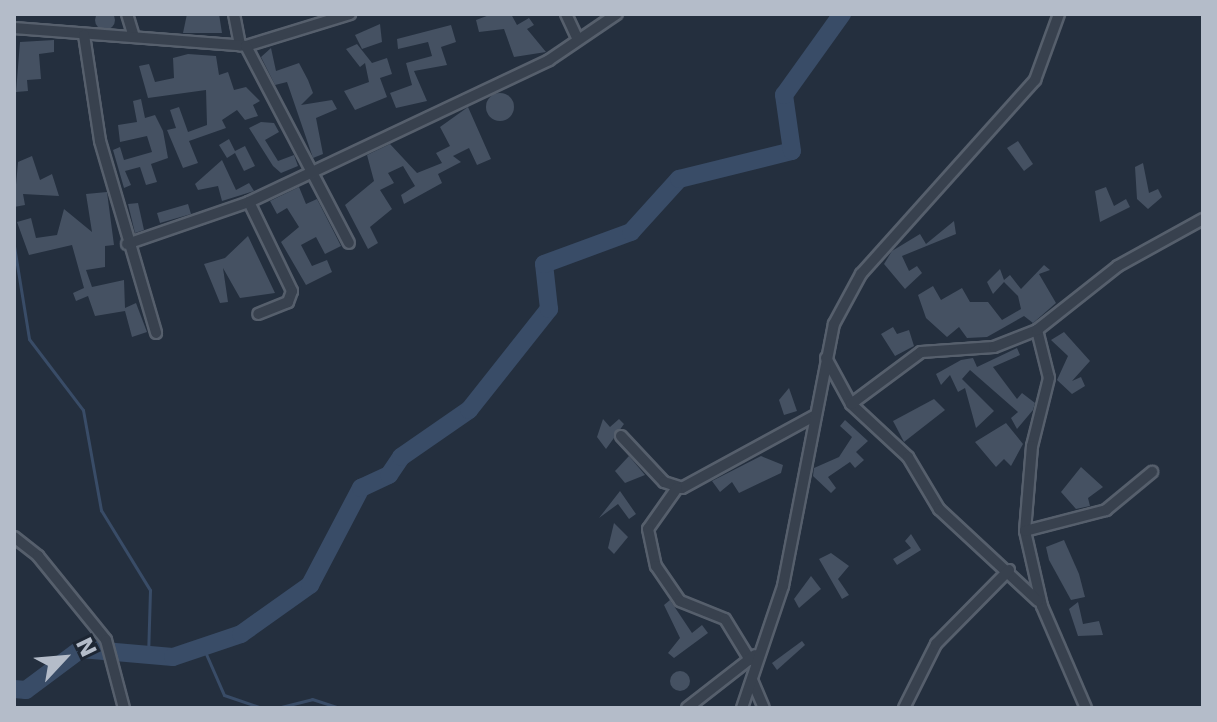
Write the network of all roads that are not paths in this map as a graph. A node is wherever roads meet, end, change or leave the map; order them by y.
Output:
1 (127, 14) edge
2 (234, 14) edge
3 (566, 14) edge
4 (617, 14) edge
5 (1059, 14) edge
6 (343, 15) edge
7 (14, 28) edge
8 (84, 35) junction
9 (134, 37) junction
10 (577, 38) junction
11 (243, 45) junction
12 (310, 168) junction
13 (249, 202) junction
14 (1203, 219) edge
15 (349, 243) dead end
16 (127, 244) junction
17 (258, 314) dead end
18 (1037, 330) junction
19 (156, 333) dead end
20 (825, 356) junction
21 (851, 404) junction
22 (814, 416) junction
23 (621, 436) dead end
24 (1152, 472) dead end
25 (677, 488) junction
26 (1025, 531) junction
27 (14, 537) edge
28 (1009, 570) junction
29 (1042, 606) junction
30 (761, 648) junction
31 (750, 660) junction
32 (752, 680) junction
33 (124, 708) edge
34 (687, 708) edge
35 (742, 708) edge
36 (764, 708) edge
37 (904, 708) edge
38 (1086, 708) edge

1 - 9 street
2 - 11 street
3 - 10 street
4 - 10 street
5 - 20 street
6 - 11 street
7 - 8 street
8 - 9 street
8 - 16 street
9 - 11 street
10 - 12 street
11 - 12 street
12 - 13 street
12 - 15 street
13 - 16 street
13 - 17 street
14 - 18 street
16 - 19 street
18 - 21 street
18 - 26 street
20 - 21 street
20 - 22 street
21 - 28 street
22 - 25 street
22 - 30 street
23 - 25 street
24 - 26 street
25 - 31 street
26 - 29 street
27 - 33 street
28 - 29 street
28 - 37 street
29 - 38 street
30 - 31 street
30 - 32 street
31 - 34 street
32 - 35 street
32 - 36 street

